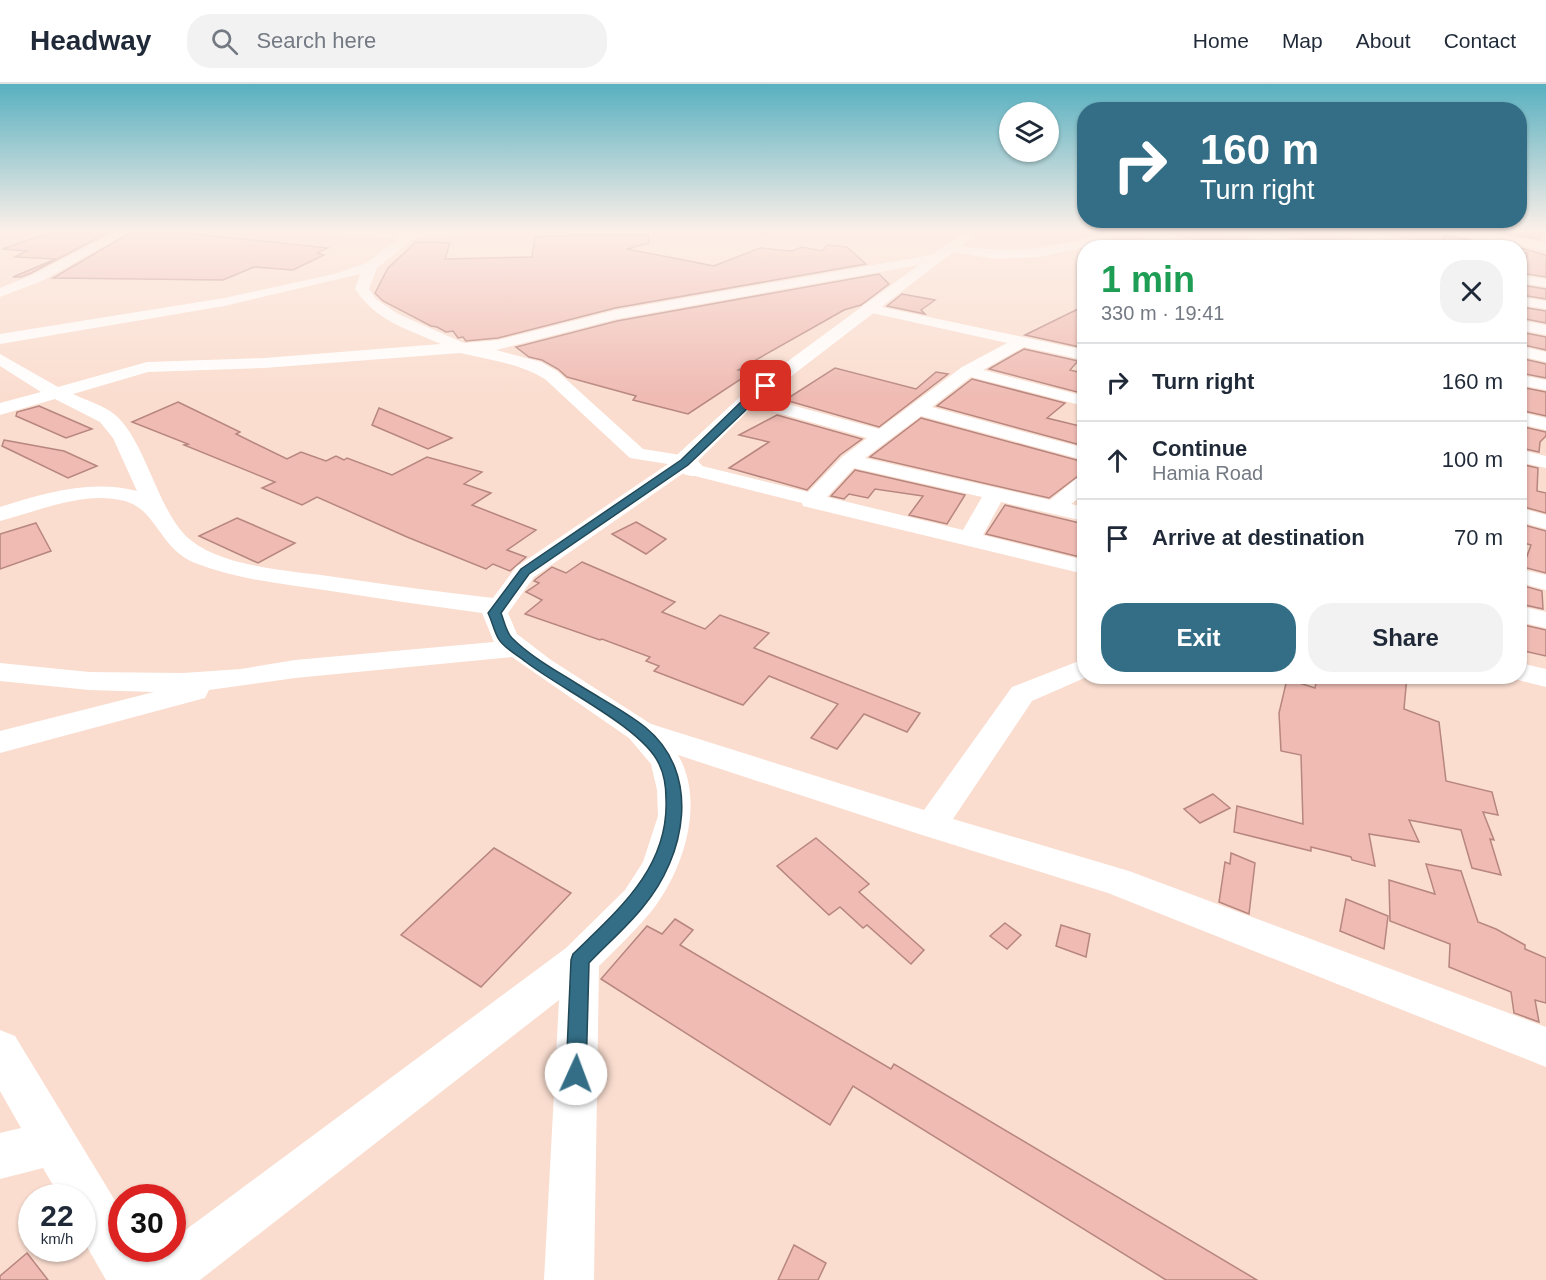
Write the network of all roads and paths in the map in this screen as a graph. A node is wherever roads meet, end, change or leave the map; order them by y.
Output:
1 (18, 286) edge
2 (298, 286) edge
3 (363, 286) edge
4 (770, 286) edge
5 (898, 286) edge
6 (0, 293) edge
7 (1527, 302) edge
8 (1546, 305) edge
9 (868, 308) junction
10 (1527, 326) edge
11 (1546, 330) edge
12 (0, 339) edge
13 (1023, 341) junction
14 (465, 349) junction
15 (1077, 353) edge
16 (1527, 353) edge
17 (1546, 357) edge
18 (0, 359) edge
19 (968, 371) junction
20 (1527, 381) edge
21 (1546, 385) edge
22 (57, 392) junction
23 (749, 399) junction
24 (1077, 399) edge
25 (0, 409) edge
26 (918, 409) junction
27 (1527, 420) edge
28 (1546, 424) edge
29 (882, 436) junction
30 (1077, 452) edge
31 (1527, 458) edge
32 (849, 461) junction
33 (1546, 462) edge
34 (688, 464) junction
35 (1077, 489) edge
36 (995, 494) junction
37 (811, 501) junction
38 (1054, 507) junction
39 (156, 509) junction
40 (1077, 512) edge
41 (0, 514) edge
42 (1527, 517) edge
43 (1546, 522) edge
44 (969, 539) junction
45 (1077, 565) edge
46 (1527, 578) edge
47 (1546, 583) edge
48 (499, 607) junction
49 (1527, 616) edge
50 (1546, 620) edge
51 (517, 648) junction
52 (1077, 671) edge
53 (0, 672) edge
54 (1527, 674) edge
55 (241, 678) junction
56 (1546, 678) edge
57 (640, 731) junction
58 (0, 742) edge
59 (931, 825) junction
60 (580, 960) junction
61 (1546, 1047) edge
62 (0, 1050) edge
63 (55, 1142) junction
64 (0, 1156) edge
65 (134, 1280) edge
66 (159, 1280) edge
67 (569, 1280) edge

1 - 6 street
2 - 12 street
3 - 14 street
4 - 14 street
5 - 9 street
7 - 8 street
9 - 13 street
9 - 23 street
10 - 11 street
13 - 15 street
13 - 19 street
14 - 22 street
14 - 34 street
16 - 17 street
18 - 22 street
19 - 24 street
19 - 26 street
20 - 21 street
22 - 25 street
22 - 39 street
23 - 29 street
23 - 34 street
26 - 29 street
26 - 30 street
27 - 28 street
29 - 32 street
31 - 33 street
32 - 36 street
32 - 37 street
34 - 37 street
34 - 48 street
35 - 38 street
36 - 38 street
36 - 44 street
37 - 44 street
38 - 40 street
39 - 41 street
39 - 48 street
42 - 43 street
44 - 45 street
46 - 47 street
48 - 51 street
49 - 50 street
51 - 55 street
51 - 57 street
52 - 59 street
53 - 55 street
54 - 56 street
55 - 58 street
57 - 59 street
57 - 60 street
59 - 61 street
60 - 66 street
60 - 67 street
62 - 63 street
63 - 64 street
63 - 65 street

